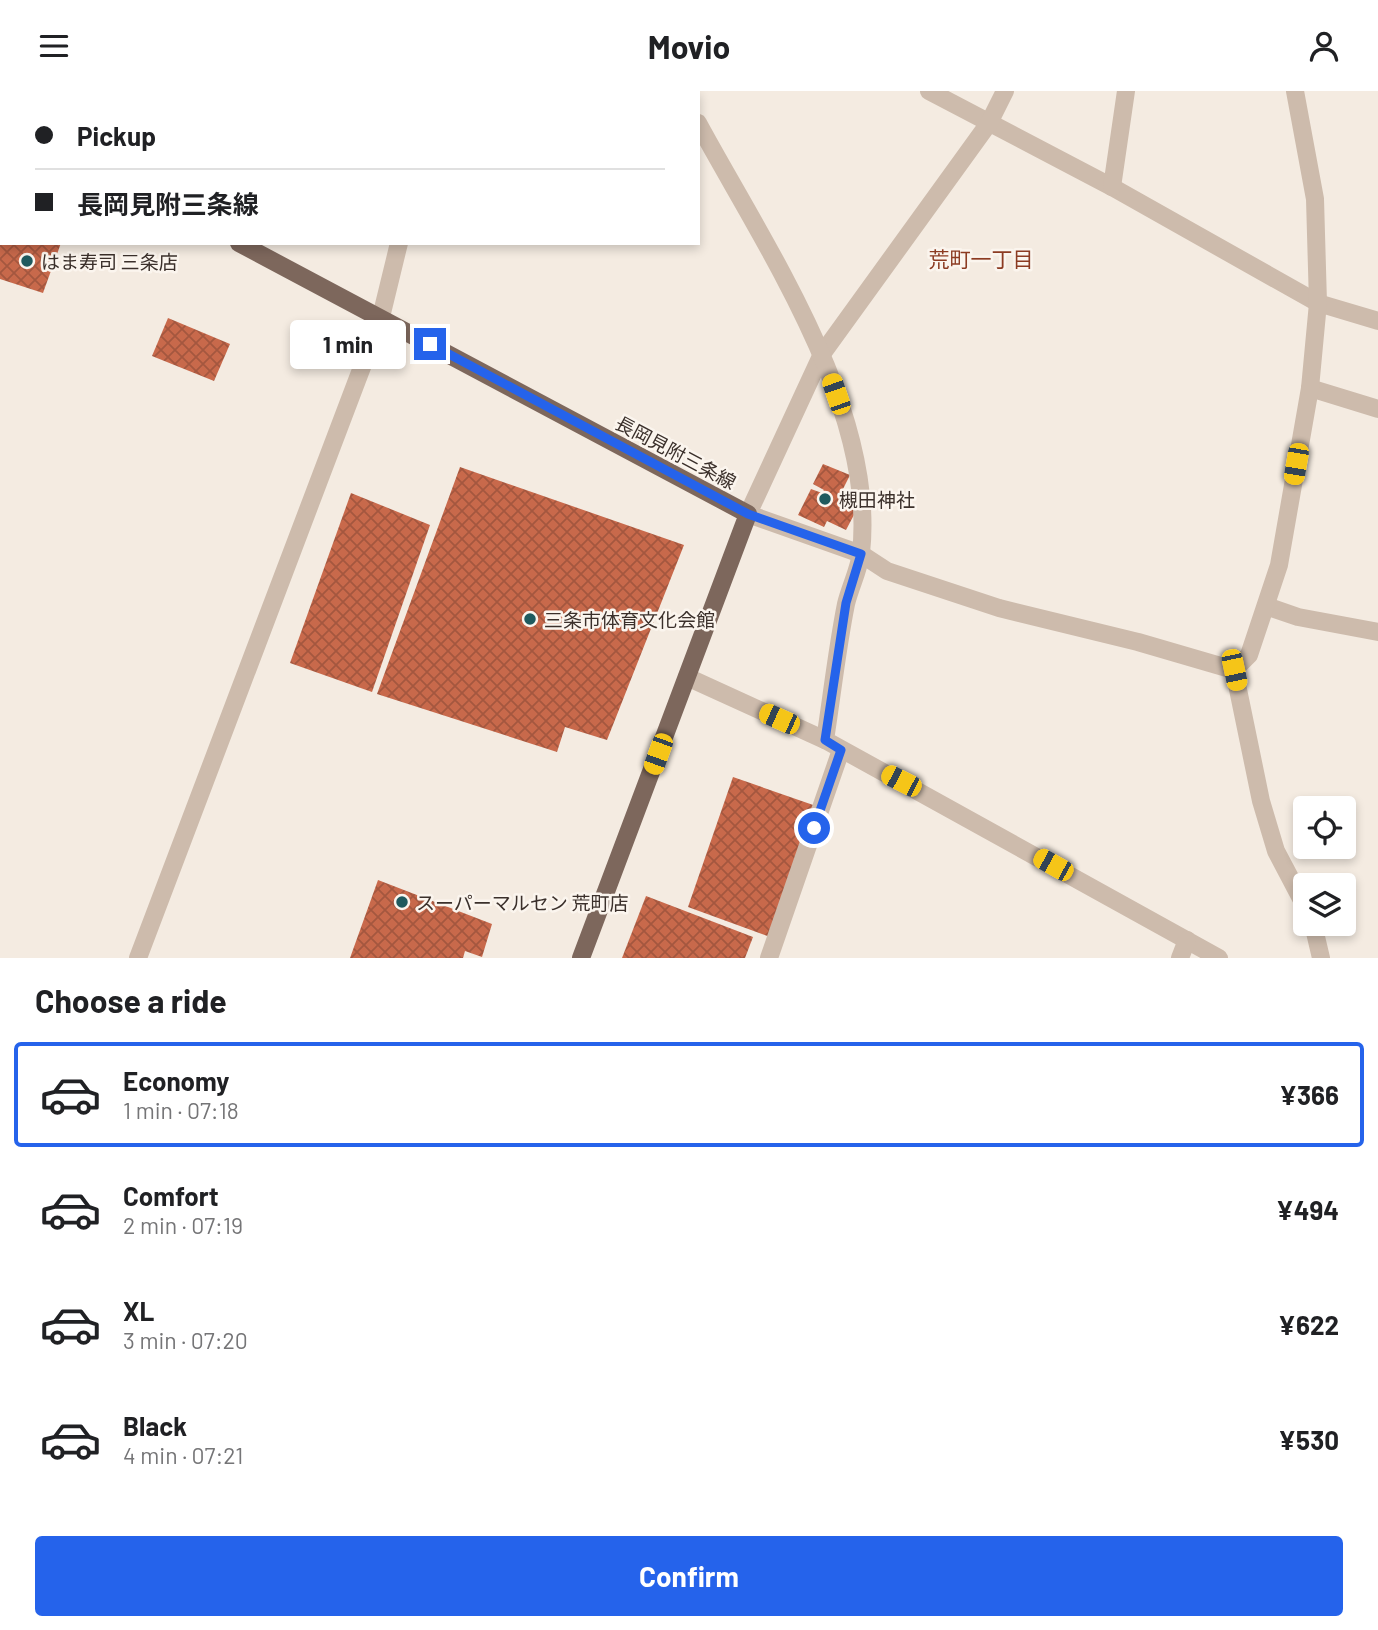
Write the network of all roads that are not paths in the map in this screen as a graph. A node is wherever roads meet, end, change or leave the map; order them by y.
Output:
1 (929, 91) edge
2 (1005, 91) edge
3 (1126, 91) edge
4 (1295, 91) edge
5 (989, 123) junction
6 (700, 127) edge
7 (1112, 187) junction
8 (243, 245) edge
9 (399, 245) edge
10 (1318, 303) junction
11 (381, 317) junction
12 (1378, 321) edge
13 (822, 355) junction
14 (1310, 389) junction
15 (1378, 409) edge
16 (748, 514) junction
17 (861, 554) junction
18 (1266, 606) junction
19 (1378, 632) edge
20 (1234, 670) junction
21 (687, 677) junction
22 (825, 740) junction
23 (841, 750) junction
24 (1293, 883) edge
25 (1316, 936) edge
26 (1187, 940) junction
27 (138, 958) edge
28 (582, 958) edge
29 (769, 958) edge
30 (1180, 958) edge
31 (1219, 958) edge
32 (1321, 958) edge

1 - 5 street
2 - 5 street
3 - 7 street
4 - 10 street
5 - 7 street
5 - 13 street
6 - 13 street
7 - 10 street
8 - 11 main road, 長岡見附三条線
9 - 11 street
10 - 12 street
10 - 14 street
11 - 16 main road, 長岡見附三条線
11 - 27 street
13 - 16 street
13 - 17 street
14 - 15 street
14 - 18 street
16 - 17 street
16 - 21 main road, 長岡見附三条線
17 - 20 street
17 - 22 street
18 - 19 street
18 - 20 street
20 - 24 street
21 - 22 street
21 - 28 main road, 長岡見附三条線
22 - 23 street
23 - 26 street
23 - 29 street
25 - 32 street
26 - 30 street
26 - 31 street

